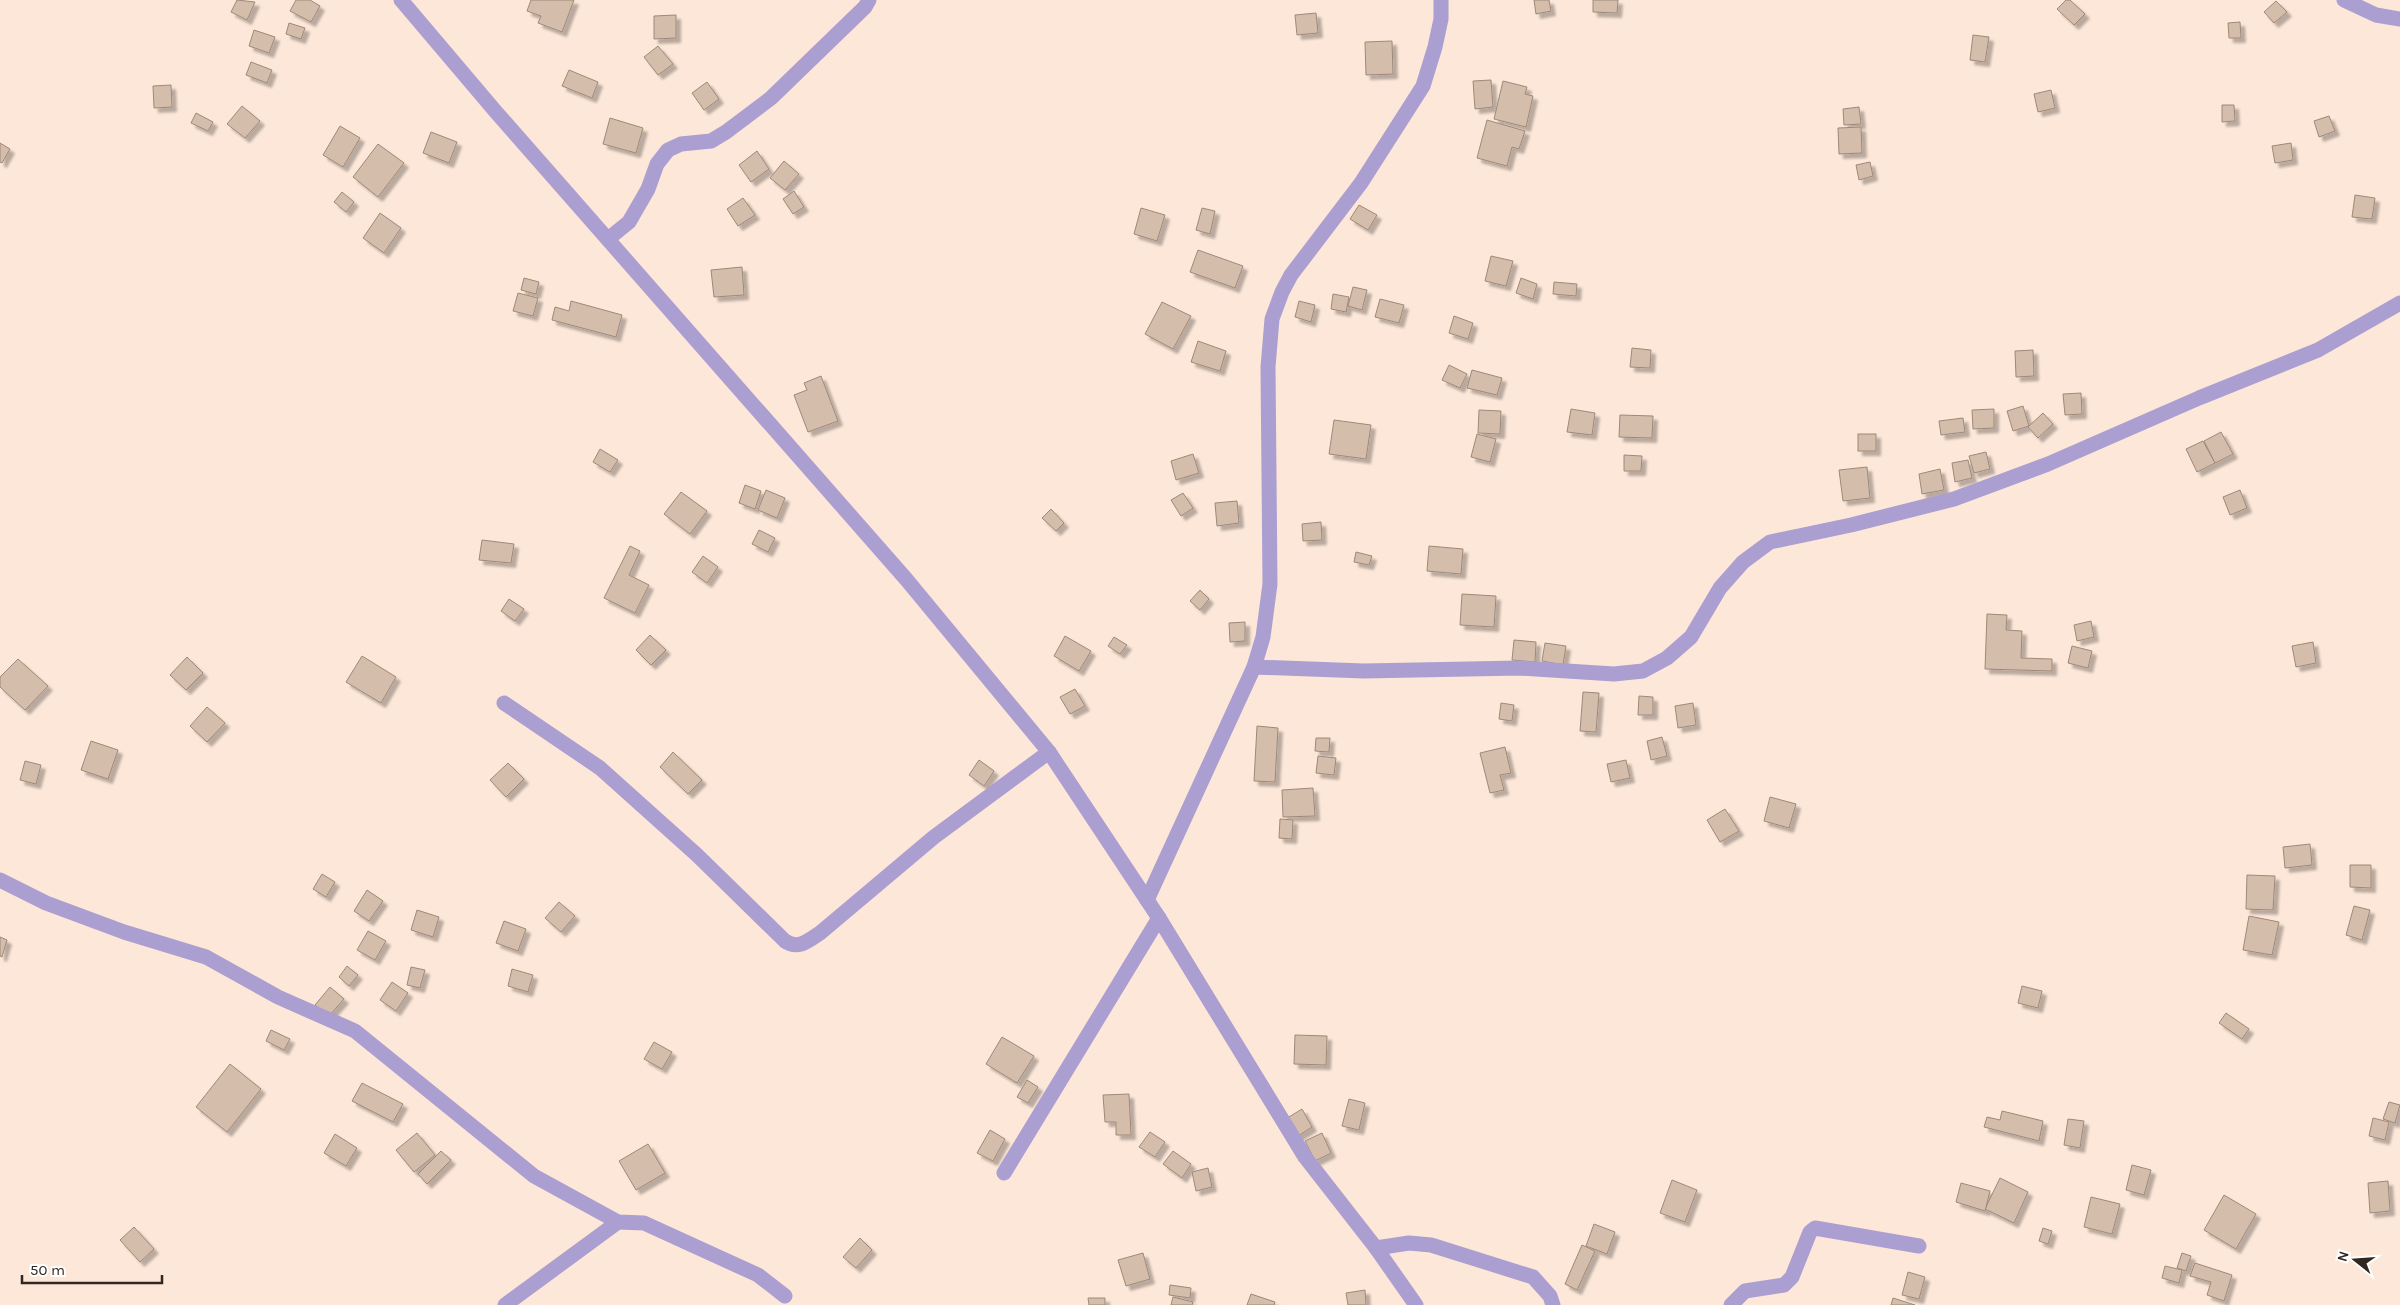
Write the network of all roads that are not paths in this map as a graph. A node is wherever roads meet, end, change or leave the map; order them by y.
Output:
1 (401, 0) edge
2 (869, 0) edge
3 (1441, 0) edge
4 (2344, 0) edge
5 (2400, 19) edge
6 (608, 239) junction
7 (2400, 303) edge
8 (1254, 667) junction
9 (504, 703) dead end
10 (1049, 752) junction
11 (0, 880) edge
12 (1147, 900) junction
13 (1159, 918) junction
14 (1004, 1173) dead end
15 (618, 1222) junction
16 (1919, 1246) dead end
17 (1376, 1248) junction
18 (784, 1296) dead end
19 (505, 1305) edge
20 (1416, 1305) edge
21 (1554, 1305) edge
22 (1731, 1305) edge

1 - 6 street
2 - 6 street
3 - 8 street
4 - 5 street
6 - 10 street
7 - 8 street
8 - 12 street
9 - 10 street
10 - 12 street
11 - 15 street
12 - 13 street
13 - 14 street
13 - 17 street
15 - 18 street
15 - 19 street
16 - 22 street
17 - 20 street
17 - 21 street

